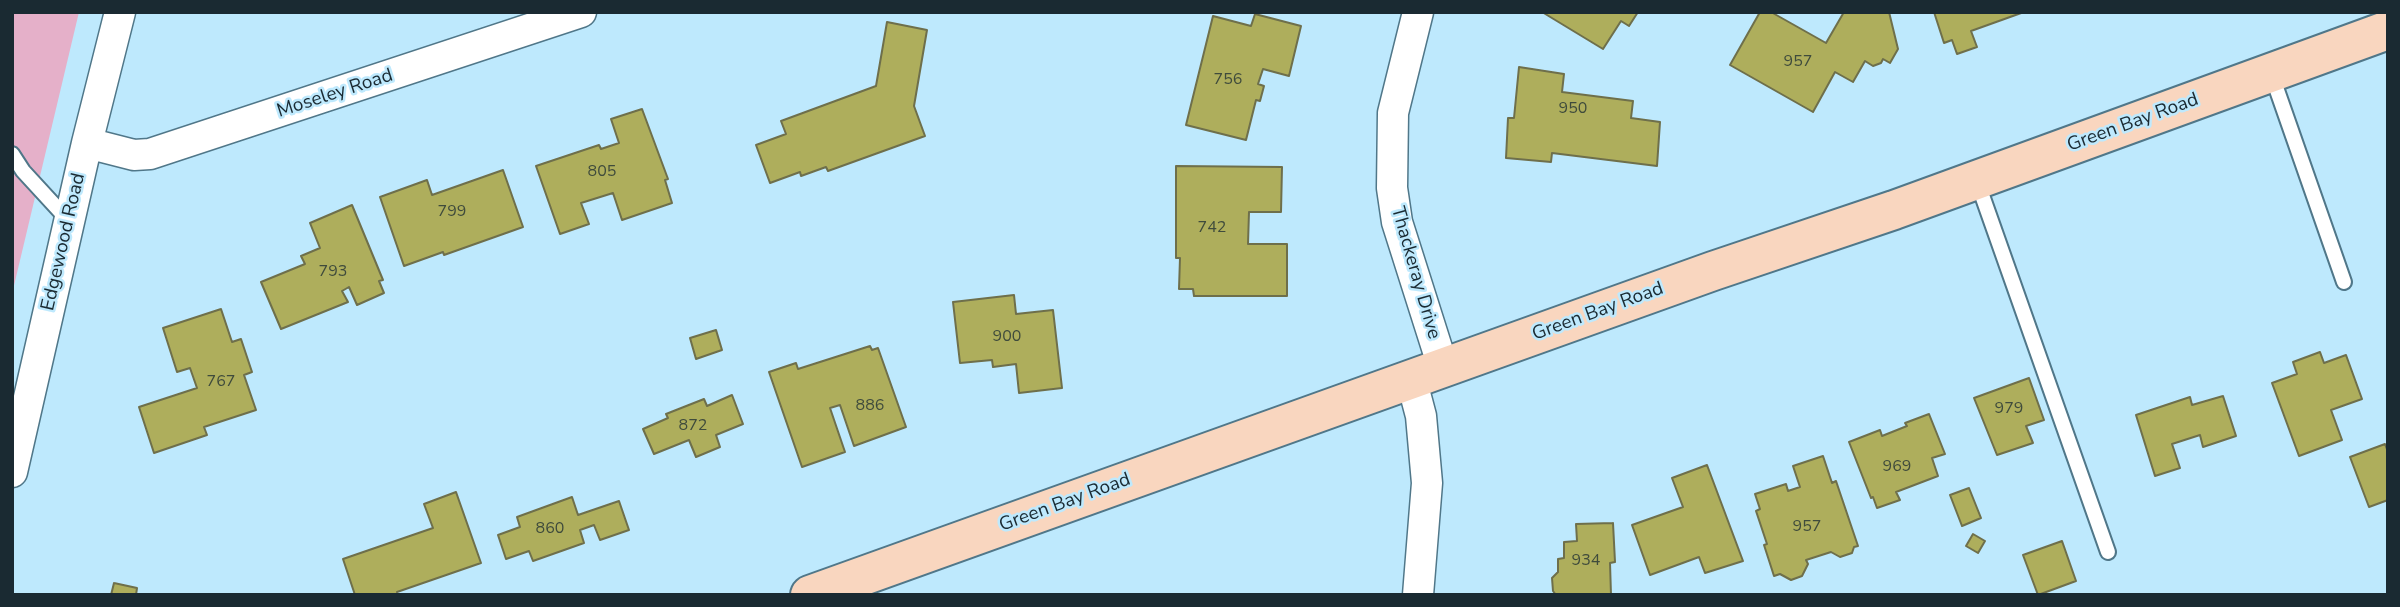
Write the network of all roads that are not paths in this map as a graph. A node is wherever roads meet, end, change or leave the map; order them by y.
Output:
1 (120, 12) edge
2 (581, 12) edge
3 (1418, 12) edge
4 (2388, 30) edge
5 (2271, 72) junction
6 (87, 143) junction
7 (12, 154) edge
8 (1976, 179) junction
9 (69, 221) junction
10 (2344, 282) dead end
11 (1427, 373) junction
12 (12, 472) edge
13 (2108, 552) dead end
14 (810, 595) edge
15 (1418, 595) edge

1 - 6 street, Edgewood Road
2 - 6 street, Moseley Road
3 - 11 street, Thackeray Drive
4 - 5 main road, Green Bay Road
5 - 8 main road, Green Bay Road
5 - 10 lane
6 - 9 street, Edgewood Road
7 - 9 lane
8 - 11 main road, Green Bay Road
8 - 13 lane
9 - 12 street, Edgewood Road
11 - 14 main road, Green Bay Road
11 - 15 street, Thackeray Drive

